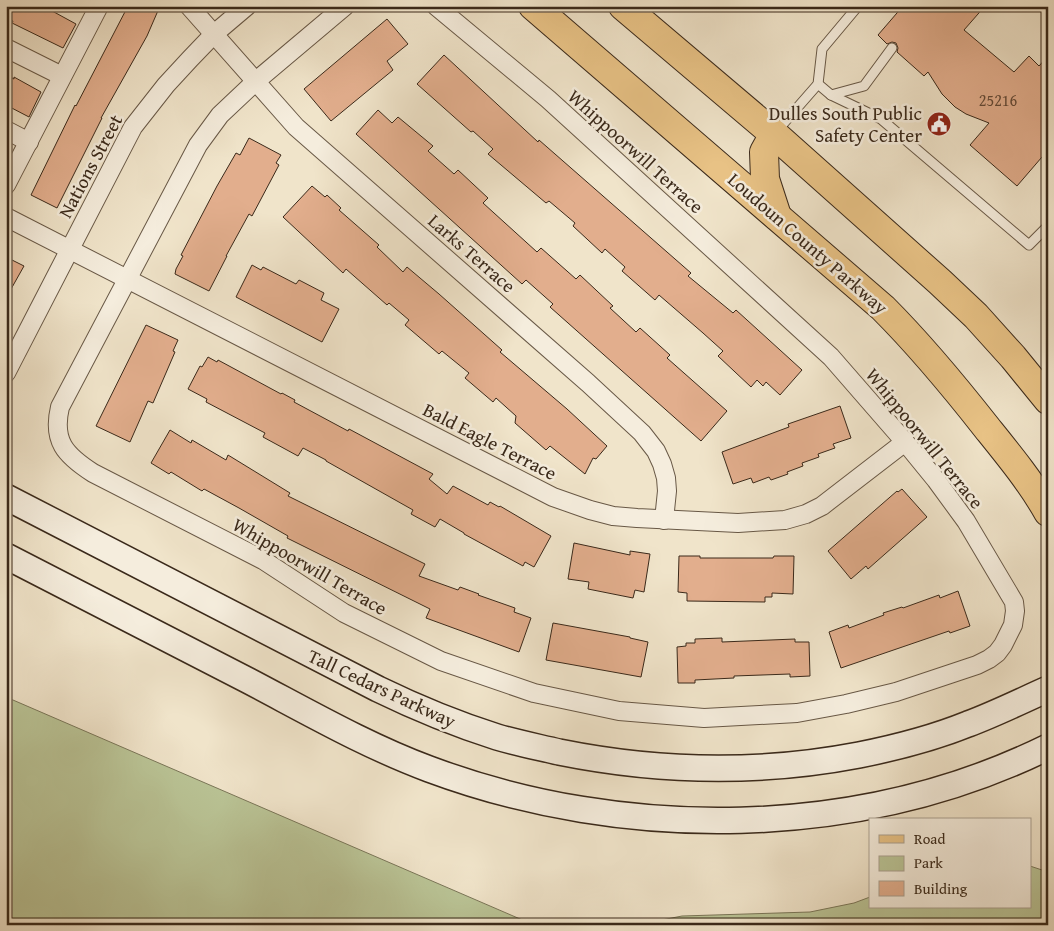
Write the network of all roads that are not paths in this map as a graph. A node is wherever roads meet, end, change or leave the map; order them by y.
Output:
1 (189, 6) edge
2 (247, 6) edge
3 (345, 6) edge
4 (436, 6) edge
5 (534, 6) edge
6 (623, 6) edge
7 (858, 6) edge
8 (96, 7) edge
9 (214, 34) junction
10 (6, 48) edge
11 (892, 48) dead end
12 (62, 76) junction
13 (256, 81) junction
14 (818, 84) junction
15 (831, 95) junction
16 (6, 130) edge
17 (774, 134) junction
18 (29, 142) junction
19 (6, 185) edge
20 (777, 216) junction
21 (6, 217) edge
22 (1048, 226) edge
23 (70, 250) junction
24 (128, 280) junction
25 (6, 373) edge
26 (1048, 400) edge
27 (905, 442) junction
28 (6, 497) edge
29 (1048, 512) edge
30 (6, 513) edge
31 (664, 520) junction
32 (76, 533) junction
33 (6, 556) edge
34 (1048, 689) edge
35 (1048, 747) edge

1 - 9 street, Larks Terrace
2 - 9 street, Nations Street
3 - 13 street, Whippoorwill Terrace
4 - 27 street, Whippoorwill Terrace
5 - 20 main road, Loudoun County Parkway
6 - 17 main road
7 - 14 lane
8 - 12 street
9 - 13 street, Larks Terrace
9 - 23 street, Nations Street
10 - 12 street
11 - 15 lane
12 - 18 street
13 - 24 street, Whippoorwill Terrace
13 - 31 street, Larks Terrace
14 - 15 lane
14 - 17 lane
15 - 22 lane
16 - 18 street
17 - 20 main road
17 - 26 main road
18 - 19 street
20 - 29 main road, Loudoun County Parkway
21 - 23 street, Bald Eagle Terrace
23 - 24 street, Bald Eagle Terrace
23 - 25 street, Nations Street
24 - 27 street, Whippoorwill Terrace
24 - 31 street, Bald Eagle Terrace
27 - 31 street, Bald Eagle Terrace
28 - 32 main road, Tall Cedars Parkway
30 - 32 main road
32 - 34 main road, Tall Cedars Parkway
33 - 35 main road

